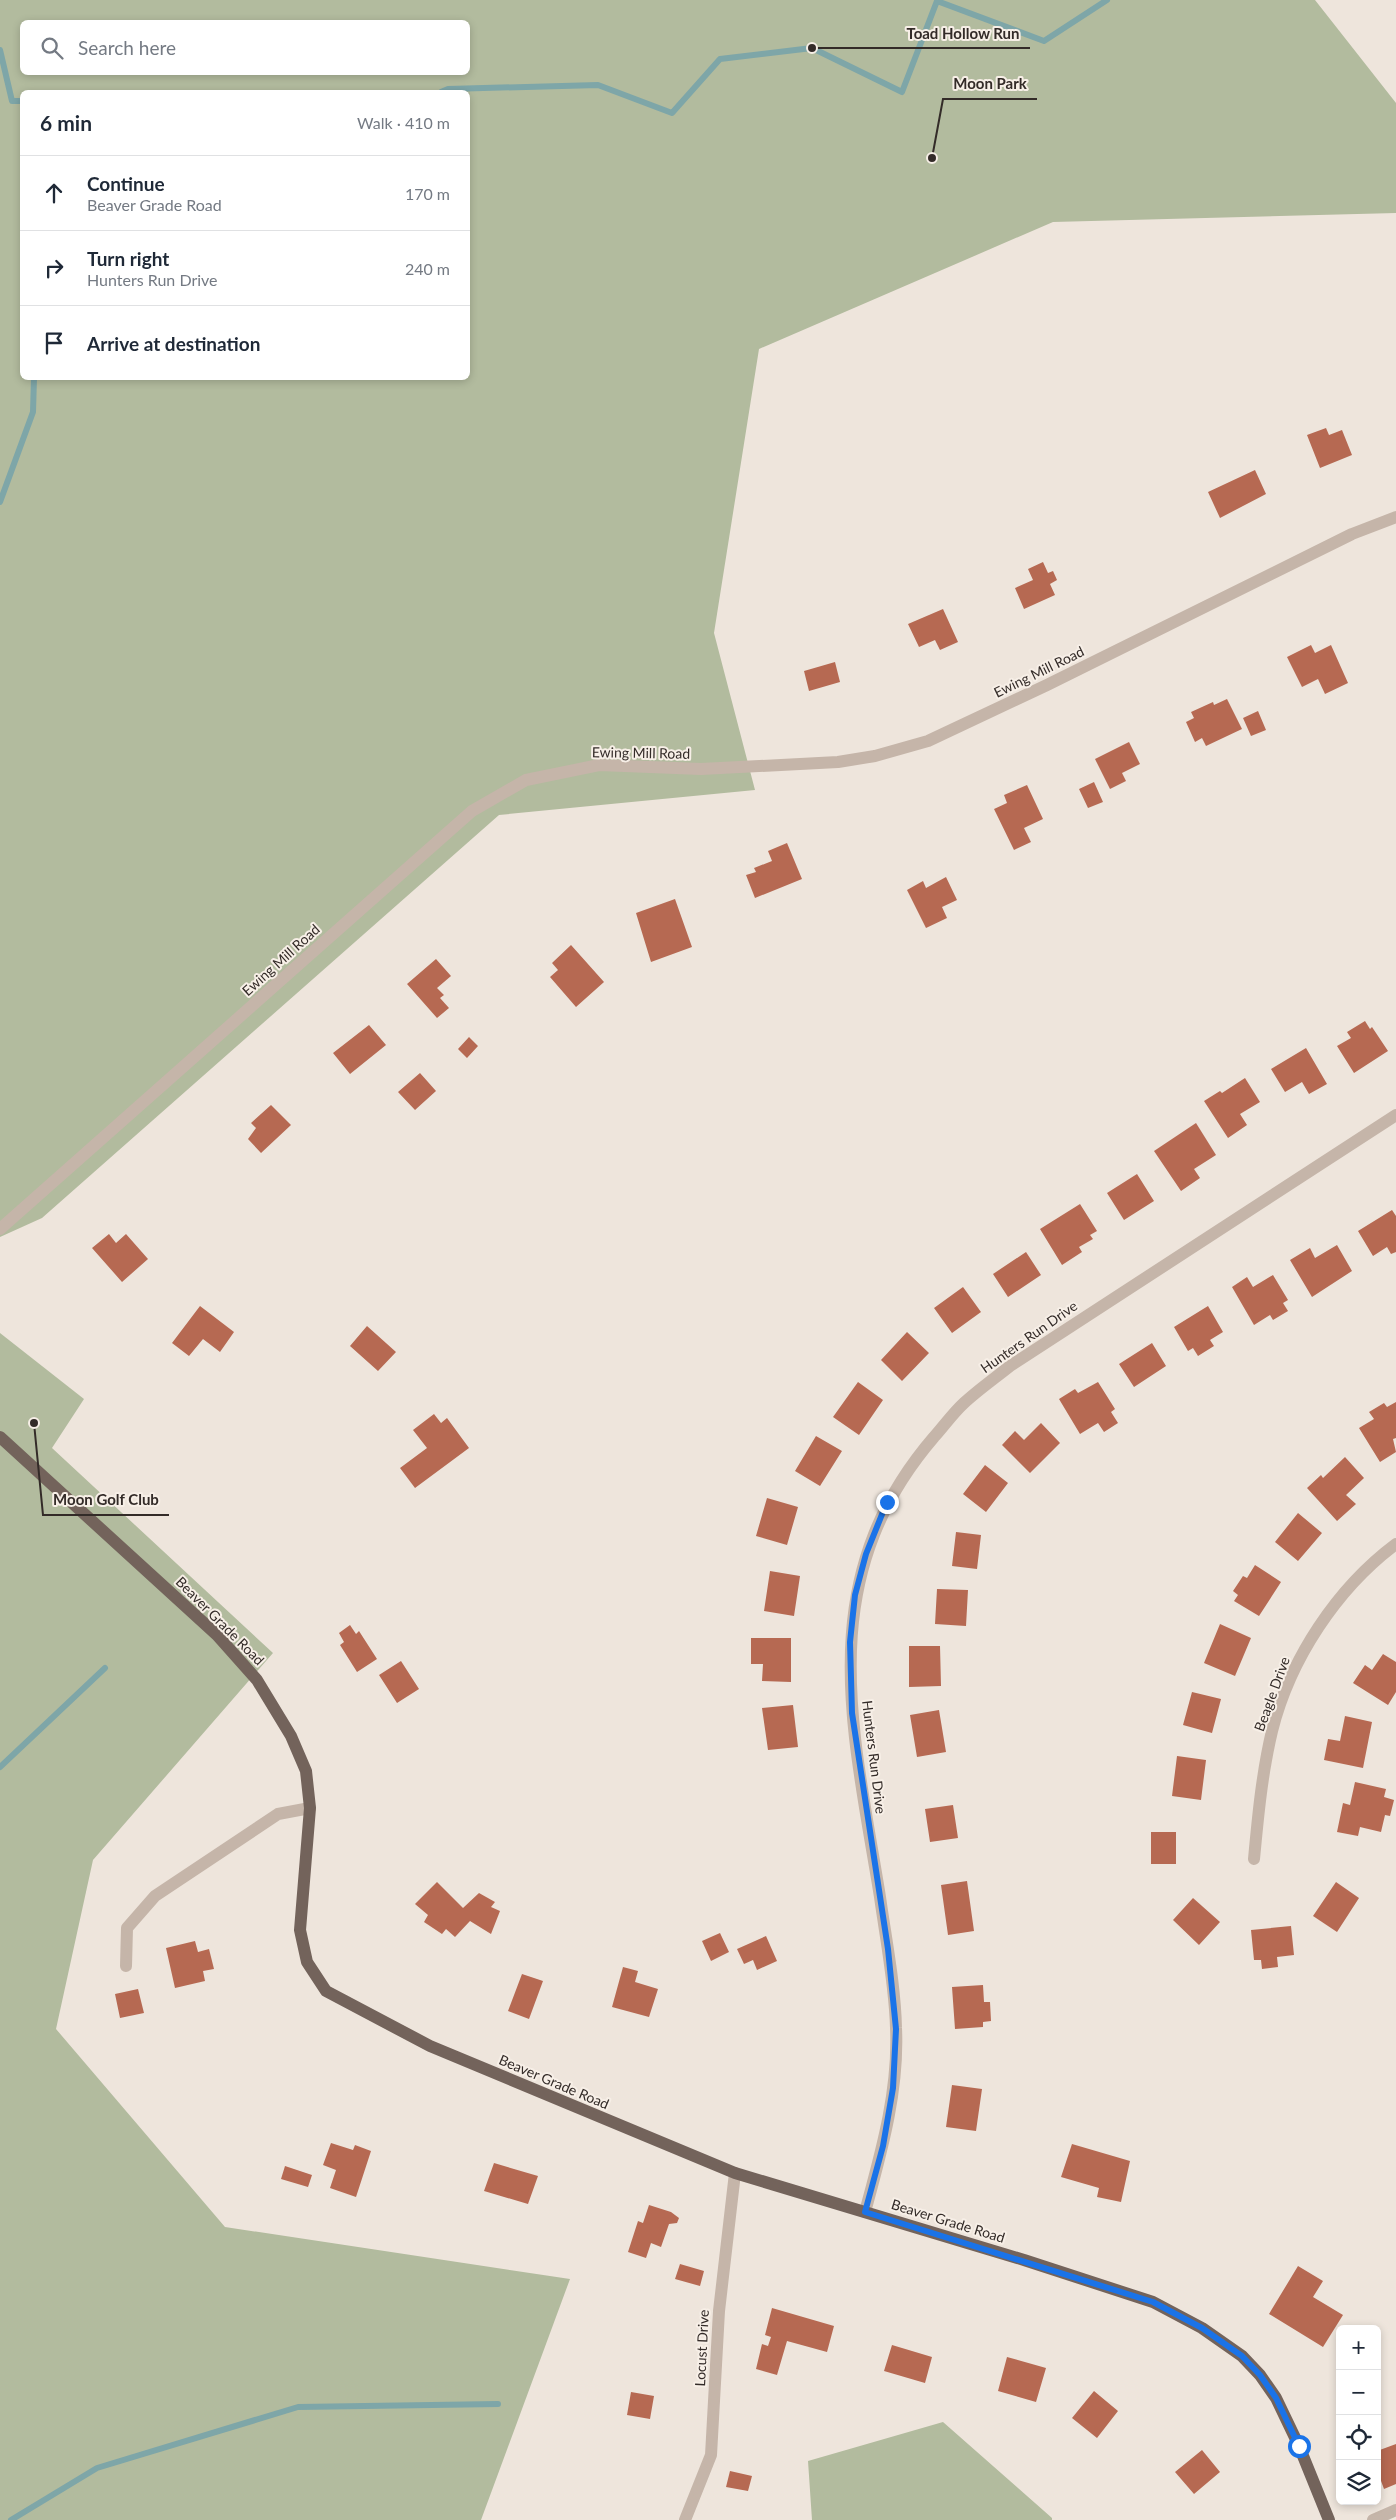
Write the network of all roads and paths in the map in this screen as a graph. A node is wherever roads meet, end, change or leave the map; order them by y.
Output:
1 (1396, 517) edge
2 (1396, 1115) edge
3 (0, 1229) edge
4 (0, 1437) edge
5 (1396, 1544) edge
6 (310, 1808) junction
7 (1254, 1859) dead end
8 (126, 1966) dead end
9 (735, 2173) junction
10 (865, 2212) junction
11 (1396, 2510) edge
12 (685, 2520) edge
13 (1329, 2520) edge
14 (1373, 2520) edge

1 - 3 street, Ewing Mill Road
2 - 10 street, Hunters Run Drive
4 - 6 main road, Beaver Grade Road
5 - 7 street, Beagle Drive
6 - 8 street
6 - 9 main road, Beaver Grade Road
9 - 10 main road, Beaver Grade Road
9 - 12 street, Locust Drive
10 - 13 main road, Beaver Grade Road
11 - 14 street

